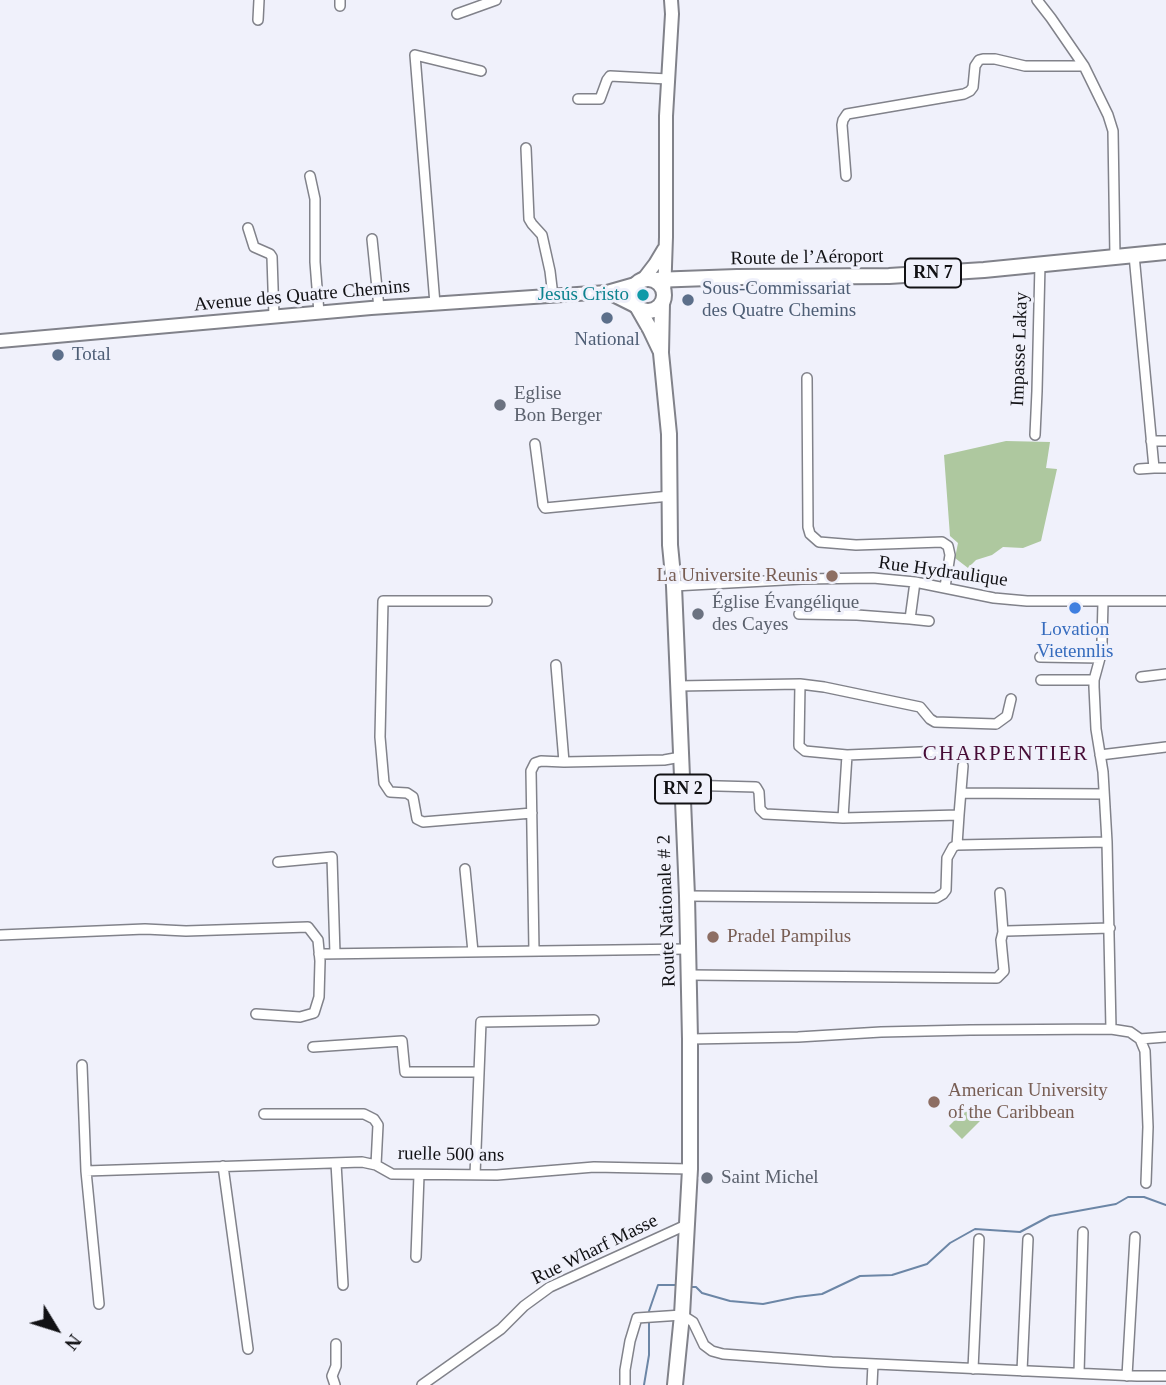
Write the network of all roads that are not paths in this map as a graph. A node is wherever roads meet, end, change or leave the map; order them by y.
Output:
1 (259, 0) edge
2 (496, 0) edge
3 (671, 0) edge
4 (1037, 0) edge
5 (457, 14) dead end
6 (258, 19) dead end
7 (1084, 66) junction
8 (481, 71) dead end
9 (668, 79) junction
10 (578, 99) dead end
11 (526, 148) dead end
12 (310, 176) dead end
13 (846, 176) dead end
14 (247, 228) dead end
15 (372, 239) dead end
16 (666, 246) junction
17 (1166, 251) edge
18 (1134, 255) junction
19 (1115, 257) junction
20 (1040, 264) junction
21 (699, 279) junction
22 (649, 281) junction
23 (607, 292) junction
24 (553, 296) junction
25 (663, 300) junction
26 (435, 304) junction
27 (637, 307) junction
28 (379, 308) junction
29 (319, 313) junction
30 (274, 317) junction
31 (0, 341) edge
32 (661, 353) junction
33 (807, 378) dead end
34 (1035, 435) dead end
35 (1151, 441) junction
36 (1166, 441) edge
37 (535, 444) dead end
38 (1154, 468) junction
39 (1166, 468) edge
40 (1139, 469) dead end
41 (670, 496) junction
42 (915, 582) junction
43 (674, 586) junction
44 (945, 587) junction
45 (487, 601) dead end
46 (1166, 601) edge
47 (1103, 602) junction
48 (799, 614) dead end
49 (909, 619) junction
50 (929, 621) dead end
51 (1040, 657) dead end
52 (1100, 659) junction
53 (556, 665) dead end
54 (1166, 674) edge
55 (1141, 677) dead end
56 (1041, 680) dead end
57 (1094, 680) junction
58 (800, 684) junction
59 (677, 686) junction
60 (1012, 699) dead end
61 (1166, 747) edge
62 (944, 751) dead end
63 (847, 755) junction
64 (1100, 755) junction
65 (681, 757) junction
66 (564, 762) junction
67 (963, 766) dead end
68 (682, 785) junction
69 (961, 793) junction
70 (1104, 794) junction
71 (532, 813) junction
72 (959, 815) junction
73 (844, 818) junction
74 (1107, 842) junction
75 (957, 845) junction
76 (278, 862) dead end
77 (465, 869) dead end
78 (1000, 893) dead end
79 (687, 896) junction
80 (1110, 928) junction
81 (1003, 932) junction
82 (0, 935) edge
83 (688, 949) junction
84 (472, 951) junction
85 (534, 951) junction
86 (320, 954) junction
87 (335, 954) junction
88 (688, 975) junction
89 (256, 1014) dead end
90 (594, 1020) dead end
91 (1111, 1029) junction
92 (1166, 1037) edge
93 (1140, 1038) junction
94 (690, 1039) junction
95 (313, 1047) dead end
96 (82, 1065) dead end
97 (479, 1072) junction
98 (264, 1114) dead end
99 (336, 1163) junction
100 (376, 1165) junction
101 (223, 1166) junction
102 (690, 1169) junction
103 (86, 1171) junction
104 (419, 1175) junction
105 (475, 1175) junction
106 (1146, 1183) dead end
107 (686, 1225) junction
108 (1083, 1231) dead end
109 (1135, 1237) dead end
110 (979, 1239) dead end
111 (1028, 1239) dead end
112 (416, 1257) dead end
113 (343, 1284) dead end
114 (99, 1304) dead end
115 (682, 1315) junction
116 (336, 1343) dead end
117 (248, 1349) dead end
118 (873, 1364) junction
119 (973, 1369) junction
120 (1022, 1371) junction
121 (1061, 1372) junction
122 (1079, 1373) junction
123 (1166, 1376) edge
124 (1134, 1379) edge
125 (335, 1385) edge
126 (422, 1385) edge
127 (625, 1385) edge
128 (674, 1385) edge
129 (872, 1385) edge
130 (1061, 1385) edge

1 - 6 street
2 - 5 street
3 - 9 main road
4 - 7 street
7 - 13 street
7 - 19 street
8 - 26 street
9 - 10 street
9 - 16 main road
11 - 24 street
12 - 29 street
14 - 30 street
15 - 28 street
16 - 22 main road
16 - 22 main road
17 - 18 main road, Route de l’Aéroport / RN 7
18 - 19 main road, Route de l’Aéroport / RN 7
18 - 35 street
19 - 20 main road, Route de l’Aéroport / RN 7
20 - 21 main road, Route de l’Aéroport / RN 7
20 - 34 street, Impasse Lakay
21 - 22 main road, Route de l’Aéroport / RN 7
21 - 25 main road, Route de l’Aéroport / RN 7
22 - 23 main road, Avenue des Quatre Chemins
22 - 25 main road
22 - 27 main road
23 - 24 main road, Avenue des Quatre Chemins
23 - 27 main road
24 - 26 main road, Avenue des Quatre Chemins
25 - 27 main road
25 - 32 main road, Route Nationale # 2 / RN 2
26 - 28 main road, Avenue des Quatre Chemins
27 - 32 main road, Route Nationale # 2 / RN 2
28 - 29 main road, Avenue des Quatre Chemins
29 - 30 main road, Avenue des Quatre Chemins
30 - 31 main road, Avenue des Quatre Chemins
32 - 41 main road, Route Nationale # 2 / RN 2
33 - 44 street
35 - 36 street
35 - 38 street
37 - 41 street
38 - 39 street
38 - 40 street
41 - 43 main road, Route Nationale # 2 / RN 2
42 - 43 street, Rue Hydraulique
42 - 44 street, Rue Hydraulique
42 - 49 street
43 - 59 main road, Route Nationale # 2 / RN 2
44 - 47 street, Rue Hydraulique
45 - 71 street
46 - 47 street, Rue Hydraulique
47 - 52 street
48 - 49 street
49 - 50 street
51 - 52 street
52 - 57 street
53 - 66 street
54 - 55 street
56 - 57 street
57 - 64 street
58 - 59 street
58 - 60 street
58 - 63 street
59 - 65 main road, Route Nationale # 2 / RN 2
61 - 64 street
62 - 63 street
63 - 73 street
64 - 70 street
65 - 66 street
65 - 68 main road, Route Nationale # 2 / RN 2
66 - 71 street
67 - 69 street
68 - 73 street
68 - 79 main road, Route Nationale # 2 / RN 2
69 - 70 street
69 - 72 street
70 - 74 street
71 - 85 street
72 - 73 street
72 - 75 street
74 - 75 street
74 - 80 street
75 - 79 street
76 - 87 street
77 - 84 street
78 - 81 street
79 - 83 main road, Route Nationale # 2 / RN 2
80 - 81 street
80 - 91 street
81 - 88 street
82 - 86 street
83 - 85 street
83 - 88 main road, Route Nationale # 2 / RN 2
84 - 85 street
84 - 87 street
86 - 87 street
86 - 89 street
88 - 94 main road, Route Nationale # 2 / RN 2
90 - 97 street
91 - 93 street
91 - 94 street
92 - 93 street
93 - 106 street
94 - 102 main road, Route Nationale # 2 / RN 2
95 - 97 street
96 - 103 street
97 - 105 street
98 - 100 street
99 - 100 street, ruelle 500 ans
99 - 101 street, ruelle 500 ans
99 - 113 street
100 - 104 street, ruelle 500 ans
101 - 103 street, ruelle 500 ans
101 - 117 street
102 - 105 street, ruelle 500 ans
102 - 107 main road, Route Nationale # 2 / RN 2
103 - 114 street
104 - 105 street, ruelle 500 ans
104 - 112 street
107 - 115 main road, Route Nationale # 2 / RN 2
107 - 126 street, Rue Wharf Masse
108 - 122 street
109 - 124 street
110 - 119 street
111 - 120 street
115 - 118 street
115 - 127 street
115 - 128 main road, Route Nationale # 2 / RN 2
116 - 125 street
118 - 119 street
118 - 129 street
119 - 120 street
120 - 121 street
121 - 122 street
121 - 130 street
122 - 124 street
123 - 124 street

